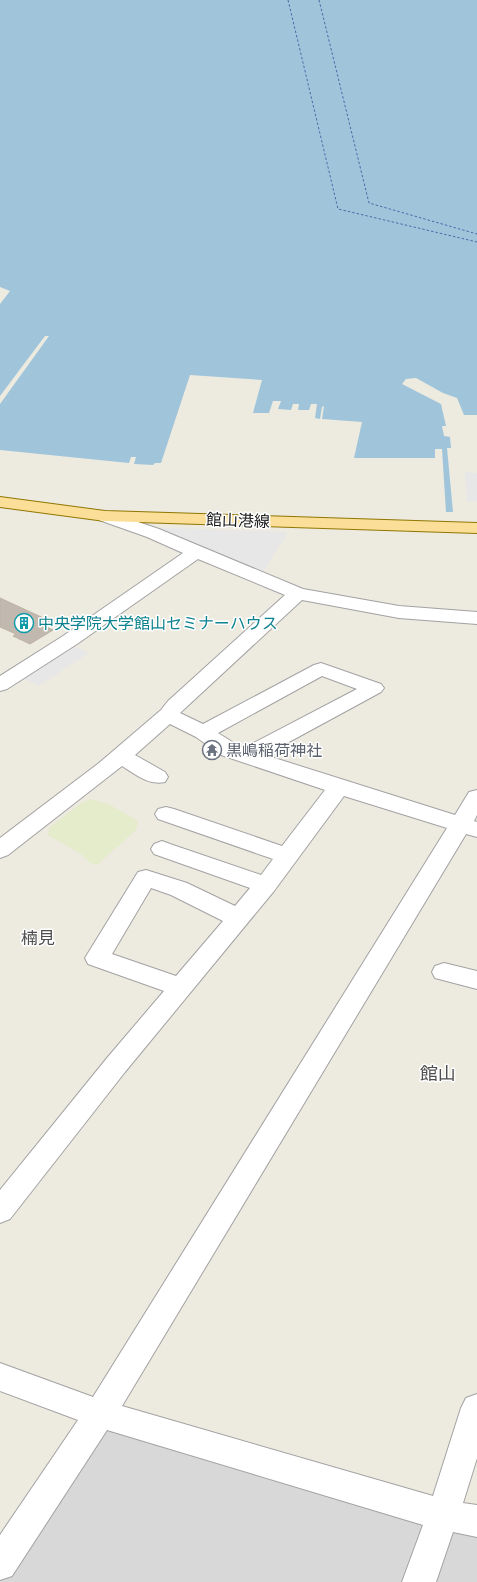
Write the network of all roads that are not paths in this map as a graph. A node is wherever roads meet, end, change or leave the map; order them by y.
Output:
1 (0, 502) edge
2 (104, 516) junction
3 (477, 528) edge
4 (196, 552) junction
5 (298, 594) junction
6 (477, 618) edge
7 (0, 685) edge
8 (168, 715) junction
9 (203, 732) junction
10 (247, 755) junction
11 (120, 756) junction
12 (157, 777) dead end
13 (339, 787) junction
14 (477, 797) edge
15 (166, 814) dead end
16 (469, 827) edge
17 (162, 849) dead end
18 (0, 850) edge
19 (287, 856) junction
20 (266, 886) junction
21 (238, 918) junction
22 (444, 972) dead end
23 (477, 980) edge
24 (180, 987) junction
25 (0, 1211) edge
26 (0, 1377) edge
27 (477, 1408) edge
28 (100, 1414) junction
29 (443, 1515) junction
30 (477, 1522) edge
31 (0, 1564) edge
32 (419, 1582) edge

1 - 2 main road, 館山港線
2 - 3 main road, 館山港線
2 - 4 street
4 - 5 street
4 - 7 street
5 - 6 street
5 - 8 street
8 - 9 street
8 - 11 street
9 - 10 street
9 - 10 street
10 - 13 street
11 - 12 street
11 - 18 street
13 - 16 street
13 - 19 street
14 - 16 street
15 - 19 street
16 - 28 street
17 - 20 street
19 - 20 street
20 - 21 street
21 - 24 street
21 - 24 street
22 - 23 street
24 - 25 street
26 - 28 street
27 - 29 street
28 - 29 street
28 - 31 street
29 - 30 street
29 - 32 street

